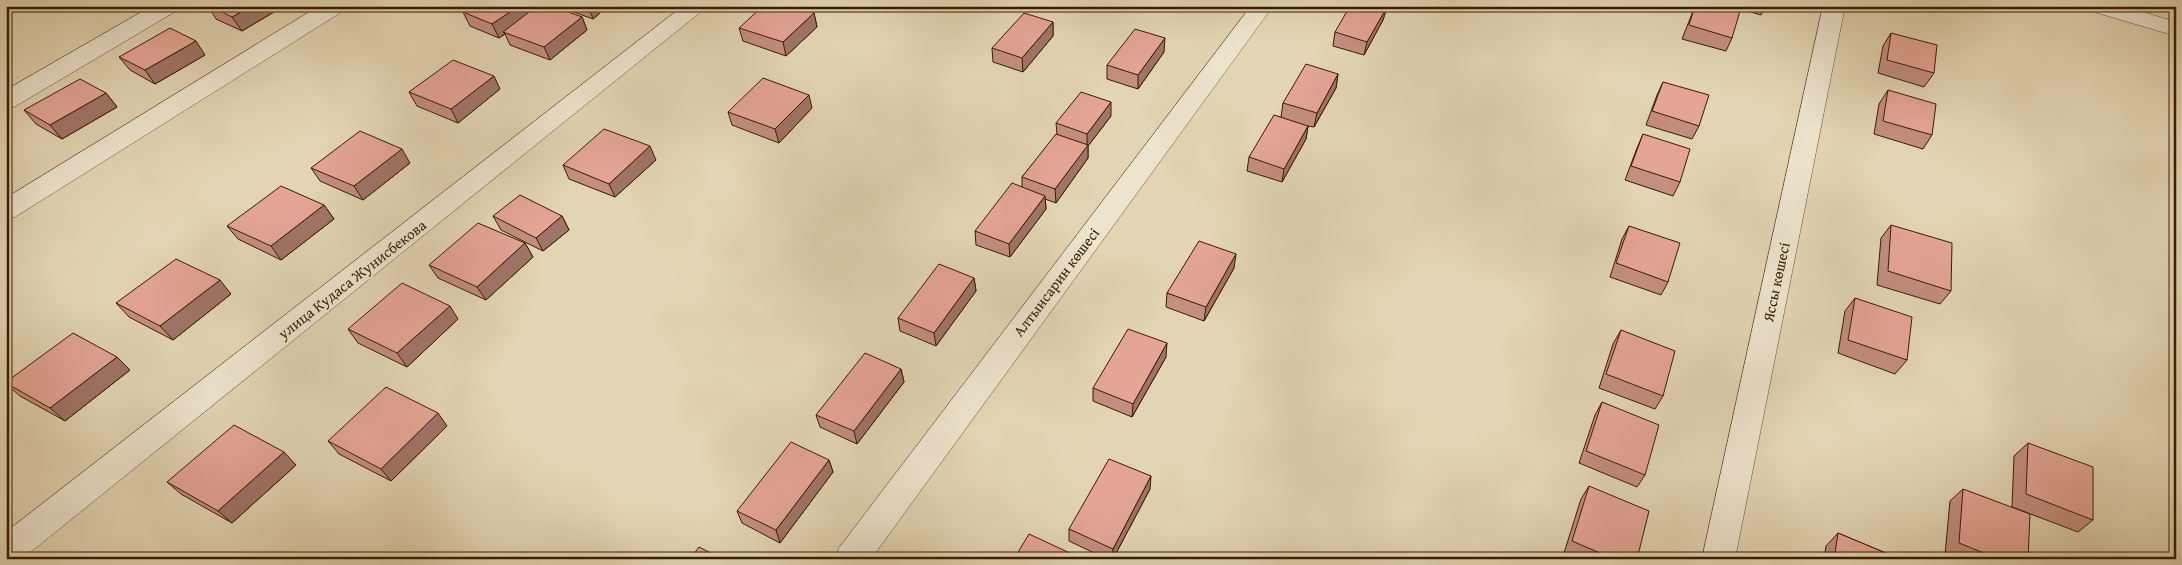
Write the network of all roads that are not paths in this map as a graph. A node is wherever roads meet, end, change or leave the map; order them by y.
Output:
1 (168, 6) edge
2 (335, 6) edge
3 (698, 6) edge
4 (1262, 6) edge
5 (1834, 6) edge
6 (2099, 6) edge
7 (2176, 29) edge
8 (6, 101) edge
9 (6, 210) edge
10 (6, 552) edge
11 (851, 559) edge
12 (1718, 559) edge

1 - 8 street
2 - 9 street
3 - 10 street, улица Кудаса Жунисбекова
4 - 11 street, Алтынсарин көшесі
5 - 12 street, Яссы көшесі
6 - 7 street

